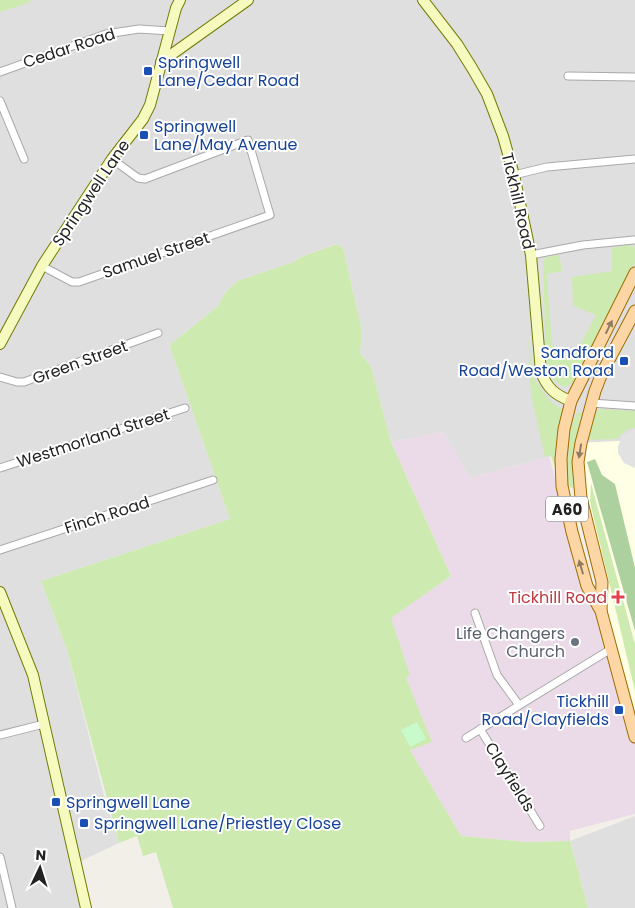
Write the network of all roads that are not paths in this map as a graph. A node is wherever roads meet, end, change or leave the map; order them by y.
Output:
1 (248, 0) edge
2 (423, 0) edge
3 (178, 4) edge
4 (170, 31) junction
5 (162, 62) junction
6 (0, 72) edge
7 (568, 76) dead end
8 (635, 77) edge
9 (0, 101) edge
10 (24, 159) dead end
11 (112, 159) junction
12 (635, 159) edge
13 (514, 175) junction
14 (635, 241) edge
15 (530, 255) junction
16 (42, 266) junction
17 (635, 273) edge
18 (634, 317) edge
19 (158, 333) dead end
20 (0, 344) edge
21 (0, 377) edge
22 (571, 401) junction
23 (591, 403) junction
24 (635, 406) edge
25 (185, 408) dead end
26 (0, 468) edge
27 (213, 480) dead end
28 (0, 550) edge
29 (0, 592) edge
30 (601, 611) junction
31 (475, 613) dead end
32 (611, 649) junction
33 (519, 705) junction
34 (44, 724) junction
35 (480, 729) junction
36 (0, 735) edge
37 (635, 737) edge
38 (466, 738) dead end
39 (540, 826) dead end
40 (0, 857) edge
41 (12, 908) edge
42 (86, 908) edge

1 - 5 street
2 - 13 street, Tickhill Road
3 - 4 street, Springwell Lane
4 - 5 street, Springwell Lane
4 - 6 street, Cedar Road
5 - 11 street, Springwell Lane
7 - 8 street
9 - 10 street
11 - 16 street, Springwell Lane
11 - 16 street, Samuel Street
12 - 13 street
13 - 15 street, Tickhill Road
14 - 15 street
15 - 22 street, Tickhill Road
16 - 20 street, Springwell Lane
22 -> 17 main road, A60
18 - 23 main road, A60
19 - 21 street, Green Street
22 - 23 main road
30 -> 22 main road, A60
23 - 24 street
23 -> 30 main road, A60
25 - 26 street, Westmorland Street
27 - 28 street, Finch Road
29 - 34 street
30 - 32 main road, A60
31 - 33 street
32 - 33 street, Clayfields
32 - 37 main road, A60
33 - 35 street, Clayfields
34 - 36 street
34 - 42 street
35 - 38 street, Clayfields
35 - 39 street, Clayfields
40 - 41 street

